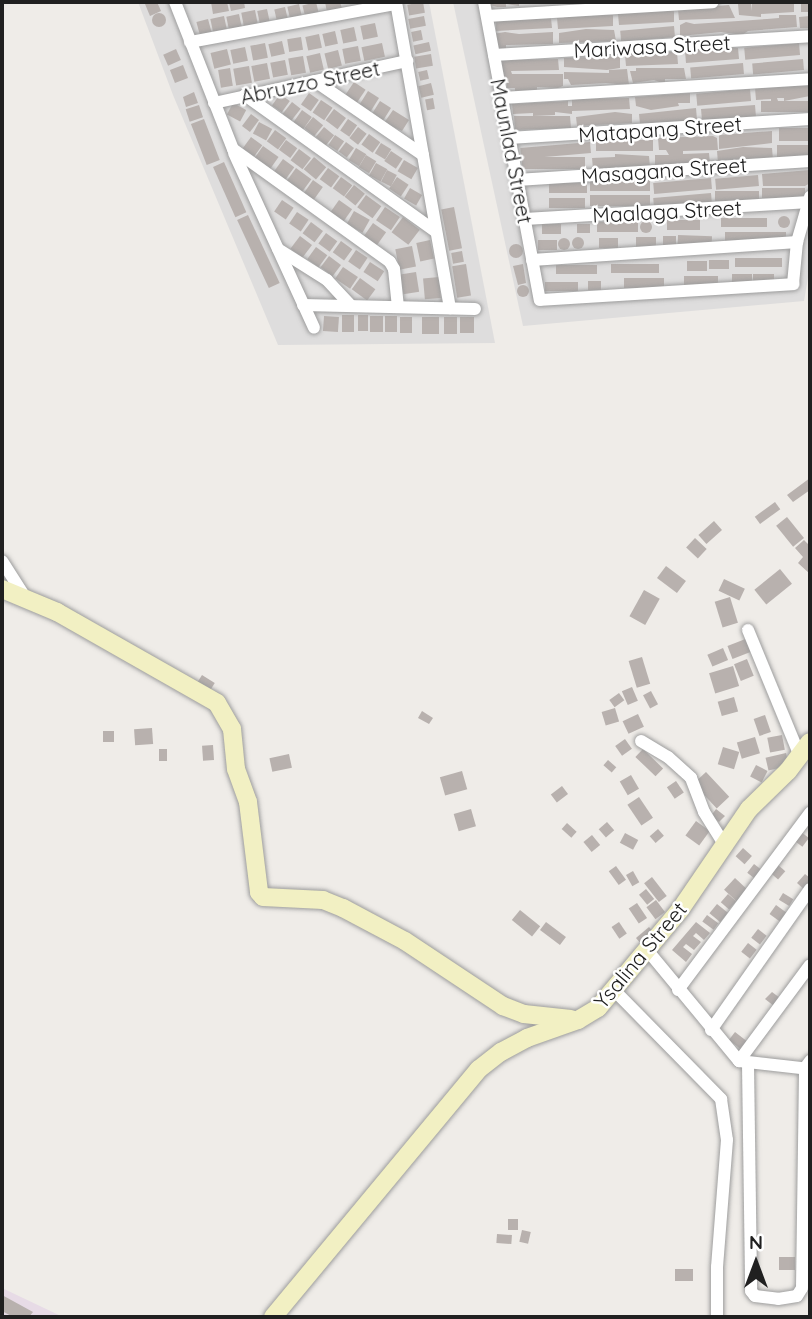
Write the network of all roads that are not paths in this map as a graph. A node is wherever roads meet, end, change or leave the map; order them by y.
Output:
1 (175, 2) edge
2 (484, 2) edge
3 (713, 2) edge
4 (396, 3) edge
5 (487, 16) junction
6 (810, 36) edge
7 (190, 42) junction
8 (494, 55) junction
9 (407, 61) junction
10 (810, 79) edge
11 (315, 80) junction
12 (245, 96) junction
13 (502, 98) junction
14 (214, 103) junction
15 (810, 119) edge
16 (509, 138) junction
17 (233, 149) junction
18 (423, 155) junction
19 (810, 161) edge
20 (517, 180) junction
21 (809, 200) edge
22 (524, 219) junction
23 (435, 230) junction
24 (797, 242) junction
25 (278, 249) junction
26 (532, 260) junction
27 (303, 305) junction
28 (351, 306) junction
29 (398, 307) junction
30 (450, 308) junction
31 (475, 309) dead end
32 (314, 328) dead end
33 (2, 561) edge
34 (2, 589) edge
35 (25, 597) junction
36 (748, 630) dead end
37 (641, 741) dead end
38 (805, 748) edge
39 (810, 813) edge
40 (724, 844) junction
41 (810, 889) edge
42 (648, 951) junction
43 (810, 965) edge
44 (612, 988) junction
45 (678, 990) junction
46 (578, 1020) junction
47 (711, 1030) junction
48 (744, 1063) junction
49 (808, 1066) edge
50 (273, 1317) edge
51 (717, 1317) edge

1 - 7 street
2 - 5 street, Maunlad Street
3 - 5 street
4 - 7 street
4 - 9 street
5 - 8 street, Maunlad Street
6 - 8 street, Mariwasa Street
7 - 14 street
8 - 13 street, Maunlad Street
9 - 11 street, Abruzzo Street
9 - 18 street
10 - 13 street, Mariwasa Street
11 - 12 street, Abruzzo Street
11 - 18 street
12 - 14 street, Abruzzo Street
12 - 23 street
13 - 16 street, Maunlad Street
14 - 17 street
15 - 16 street, Matapang Street
16 - 20 street, Maunlad Street
17 - 25 street
17 - 29 street
18 - 23 street
19 - 20 street, Masagana Street
20 - 22 street, Maunlad Street
21 - 22 street, Maalaga Street
21 - 24 street
22 - 26 street, Maunlad Street
23 - 30 street
24 - 26 street
24 - 26 street, Maunlad Street
25 - 27 street
25 - 28 street
27 - 28 street
27 - 32 street
28 - 29 street
29 - 30 street
30 - 31 street
33 - 35 street
34 - 35 street
35 - 46 street
36 - 38 street
37 - 40 street
38 - 40 street, Ysalina Street
39 - 45 street
40 - 42 street, Ysalina Street
41 - 47 street
42 - 44 street, Ysalina Street
42 - 45 street
43 - 48 street
44 - 46 street, Ysalina Street
44 - 51 street
45 - 47 street
46 - 50 street, Ysalina Street
47 - 48 street
48 - 49 street
48 - 49 street

